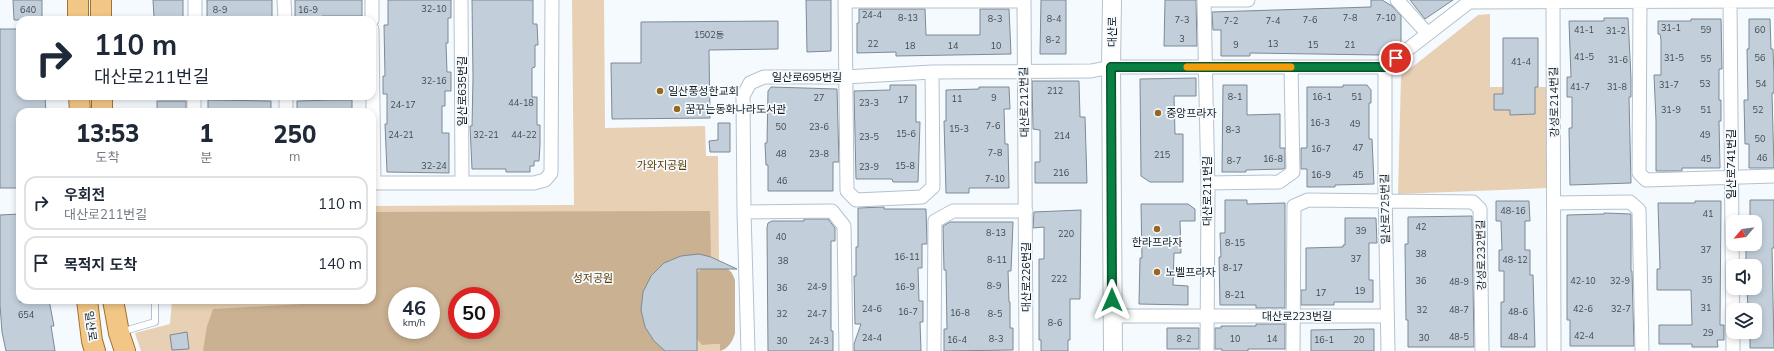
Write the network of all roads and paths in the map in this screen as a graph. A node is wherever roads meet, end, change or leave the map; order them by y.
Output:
1 (78, 0) edge
2 (101, 0) edge
3 (195, 0) edge
4 (284, 0) edge
5 (372, 0) edge
6 (461, 0) edge
7 (552, 0) edge
8 (1024, 0) edge
9 (1112, 0) edge
10 (1204, 0) edge
11 (1248, 0) edge
12 (1397, 0) edge
13 (845, 1) edge
14 (934, 1) edge
15 (1469, 1) edge
16 (1640, 1) junction
17 (1730, 1) edge
18 (1774, 1) edge
19 (1553, 2) junction
20 (78, 16) edge
21 (101, 16) edge
22 (195, 16) edge
23 (285, 16) edge
24 (372, 16) edge
25 (1427, 33) junction
26 (1111, 67) junction
27 (1206, 67) junction
28 (1291, 67) junction
29 (1385, 67) junction
30 (1024, 71) junction
31 (932, 72) junction
32 (845, 77) junction
33 (1731, 176) junction
34 (1774, 176) edge
35 (462, 182) junction
36 (376, 183) edge
37 (1208, 183) junction
38 (1386, 201) junction
39 (1554, 203) junction
40 (1025, 208) junction
41 (744, 212) junction
42 (87, 304) edge
43 (114, 304) edge
44 (155, 304) edge
45 (1113, 316) junction
46 (1206, 316) junction
47 (1293, 316) junction
48 (1387, 316) junction
49 (122, 342) edge
50 (95, 351) edge
51 (748, 351) edge
52 (846, 351) edge
53 (934, 351) edge
54 (1026, 351) edge
55 (1113, 351) edge
56 (1206, 351) edge
57 (1293, 351) edge
58 (1388, 351) edge
59 (1482, 351) edge
60 (1554, 351) edge
61 (1642, 351) edge
62 (1733, 351) edge

1 - 20 main road
2 - 21 main road
3 - 22 street
4 - 23 street
5 - 24 street
6 - 35 street, 일산로635번길
7 - 35 street
8 - 14 street, 대산로212번길
8 - 30 street, 대산로212번길
9 - 26 main road, 대산로
10 - 11 street
10 - 27 street, 대산로211번길
12 - 25 street
13 - 14 street, 대산로212번길
13 - 32 street
15 - 19 street
15 - 25 street
16 - 17 street
16 - 19 street
16 - 33 street
17 - 18 street
17 - 33 street, 일산로741번길
19 - 39 street, 강성로214번길
25 - 29 street
26 - 27 street
26 - 30 street, 일산로695번길
26 - 45 main road, 대산로
27 - 28 street
27 - 37 street, 대산로211번길
28 - 29 street
28 - 37 street
29 - 38 street, 일산로725번길
30 - 31 street, 일산로695번길
30 - 40 street, 대산로212번길
31 - 32 street, 일산로695번길
31 - 32 street
32 - 41 street, 일산로695번길
33 - 34 street
33 - 62 street, 일산로741번길
35 - 36 street
37 - 46 street, 대산로211번길
38 - 47 street, 강성로232번길
38 - 48 street, 일산로725번길
38 - 59 street, 강성로232번길
39 - 60 street
39 - 61 street
40 - 53 street
40 - 54 street, 대산로226번길
41 - 51 street, 일산로695번길
41 - 52 street
42 - 50 main road, 일산로
43 - 49 main road
44 - 49 lane
45 - 46 street, 대산로223번길
45 - 55 main road, 대산로
46 - 47 street, 대산로223번길
46 - 56 street
47 - 48 street, 대산로223번길
47 - 57 street
48 - 58 street, 일산로725번길

